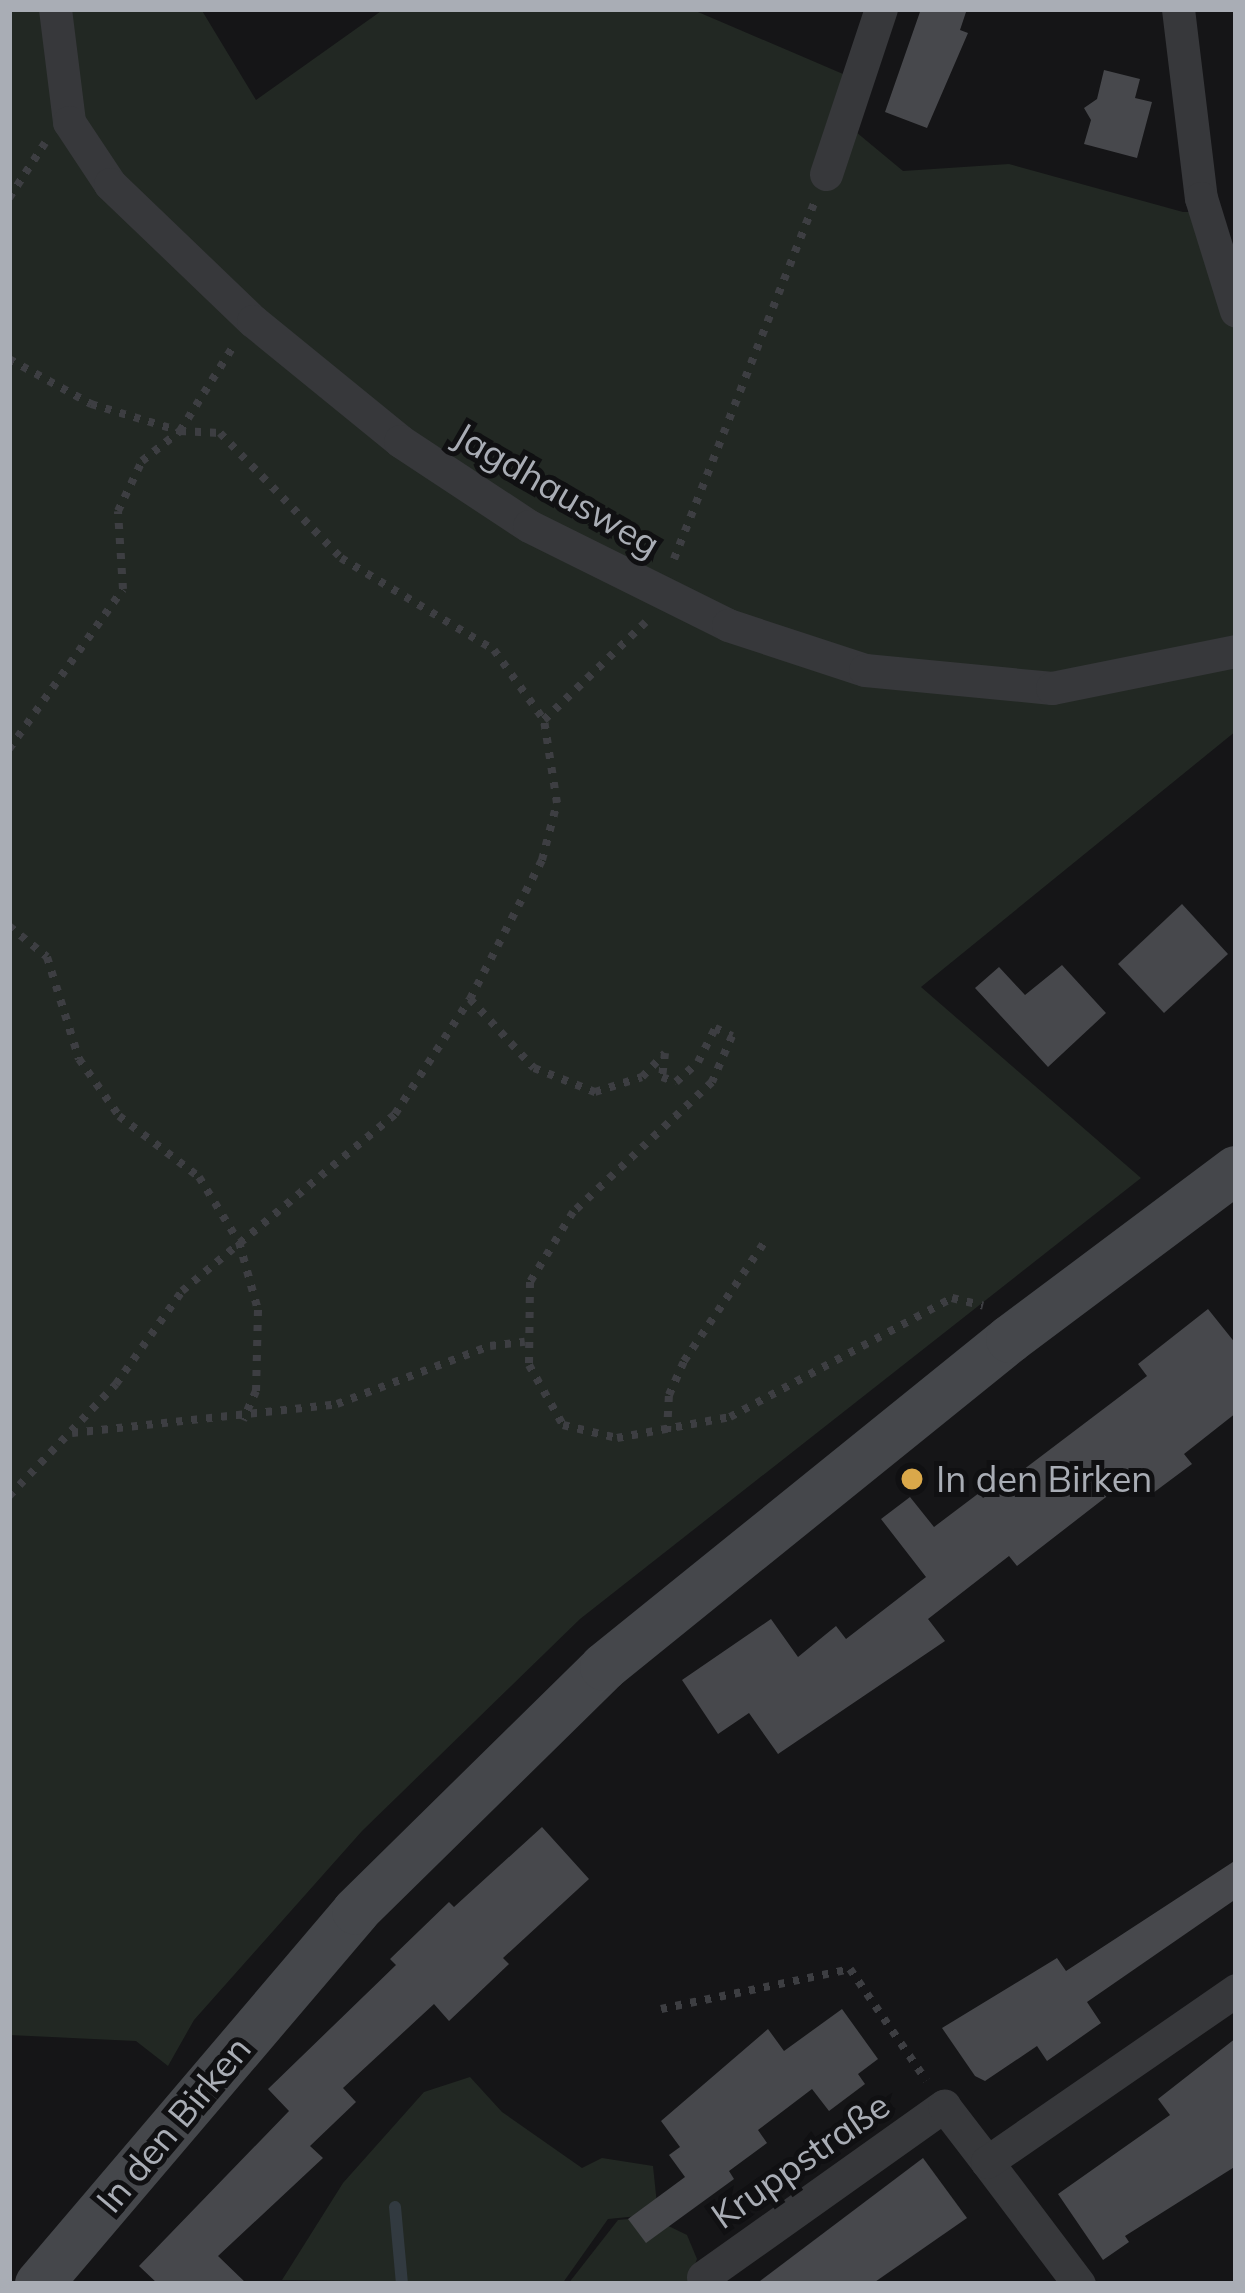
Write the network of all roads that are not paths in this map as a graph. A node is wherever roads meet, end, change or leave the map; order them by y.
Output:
1 (56, 9) edge
2 (881, 9) edge
3 (1178, 9) edge
4 (826, 174) road end
5 (1236, 310) edge
6 (1236, 652) edge
7 (1236, 1170) edge
8 (1236, 1990) edge
9 (987, 2162) junction
10 (703, 2277) dead end
11 (39, 2284) edge
12 (1079, 2284) edge

1 - 6 street, Jagdhausweg
2 - 4 street
3 - 5 street
7 - 11 street, In den Birken
8 - 9 street
9 - 10 street, Kruppstraße
9 - 12 street, Kruppstraße

